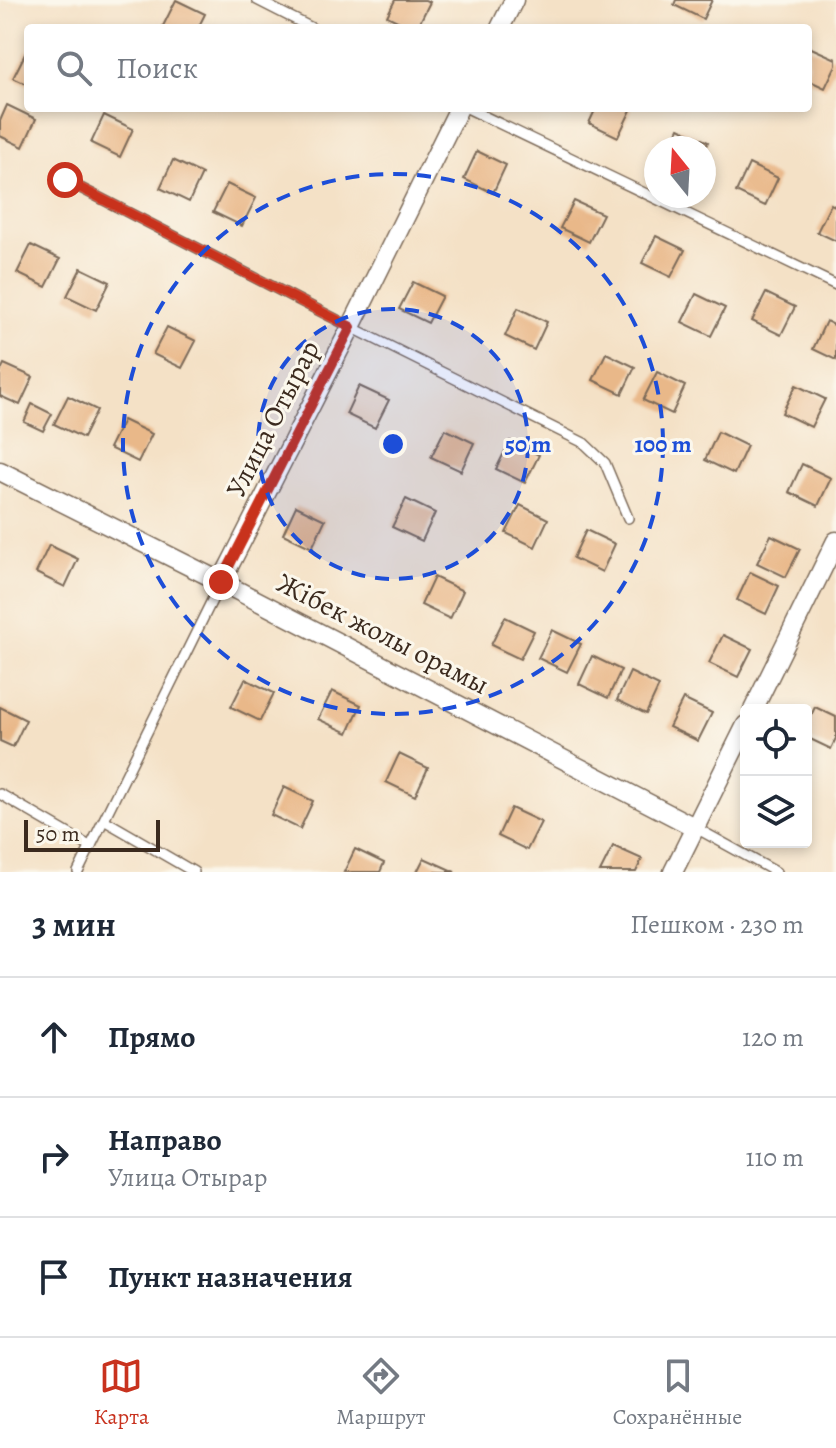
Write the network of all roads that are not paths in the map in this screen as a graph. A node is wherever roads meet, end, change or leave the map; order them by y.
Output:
1 (257, 0) edge
2 (514, 0) edge
3 (304, 24) edge
4 (502, 24) edge
5 (457, 112) edge
6 (475, 112) edge
7 (65, 180) dead end
8 (836, 285) edge
9 (351, 327) junction
10 (0, 471) edge
11 (628, 518) dead end
12 (836, 541) edge
13 (221, 582) junction
14 (756, 704) edge
15 (740, 737) edge
16 (0, 794) edge
17 (104, 820) junction
18 (696, 828) junction
19 (91, 847) junction
20 (78, 872) edge
21 (194, 872) edge
22 (673, 872) edge
23 (776, 872) edge

1 - 3 lane
2 - 4 street
5 - 9 street, Улица Отырар
6 - 8 lane
7 - 9 lane
9 - 11 lane
9 - 13 street, Улица Отырар
10 - 13 street, Жібек жолы орамы
12 - 14 street
13 - 17 lane
13 - 18 street, Жібек жолы орамы
15 - 18 street
16 - 19 lane
17 - 19 lane
17 - 21 lane
18 - 22 street
18 - 23 lane
19 - 20 lane

